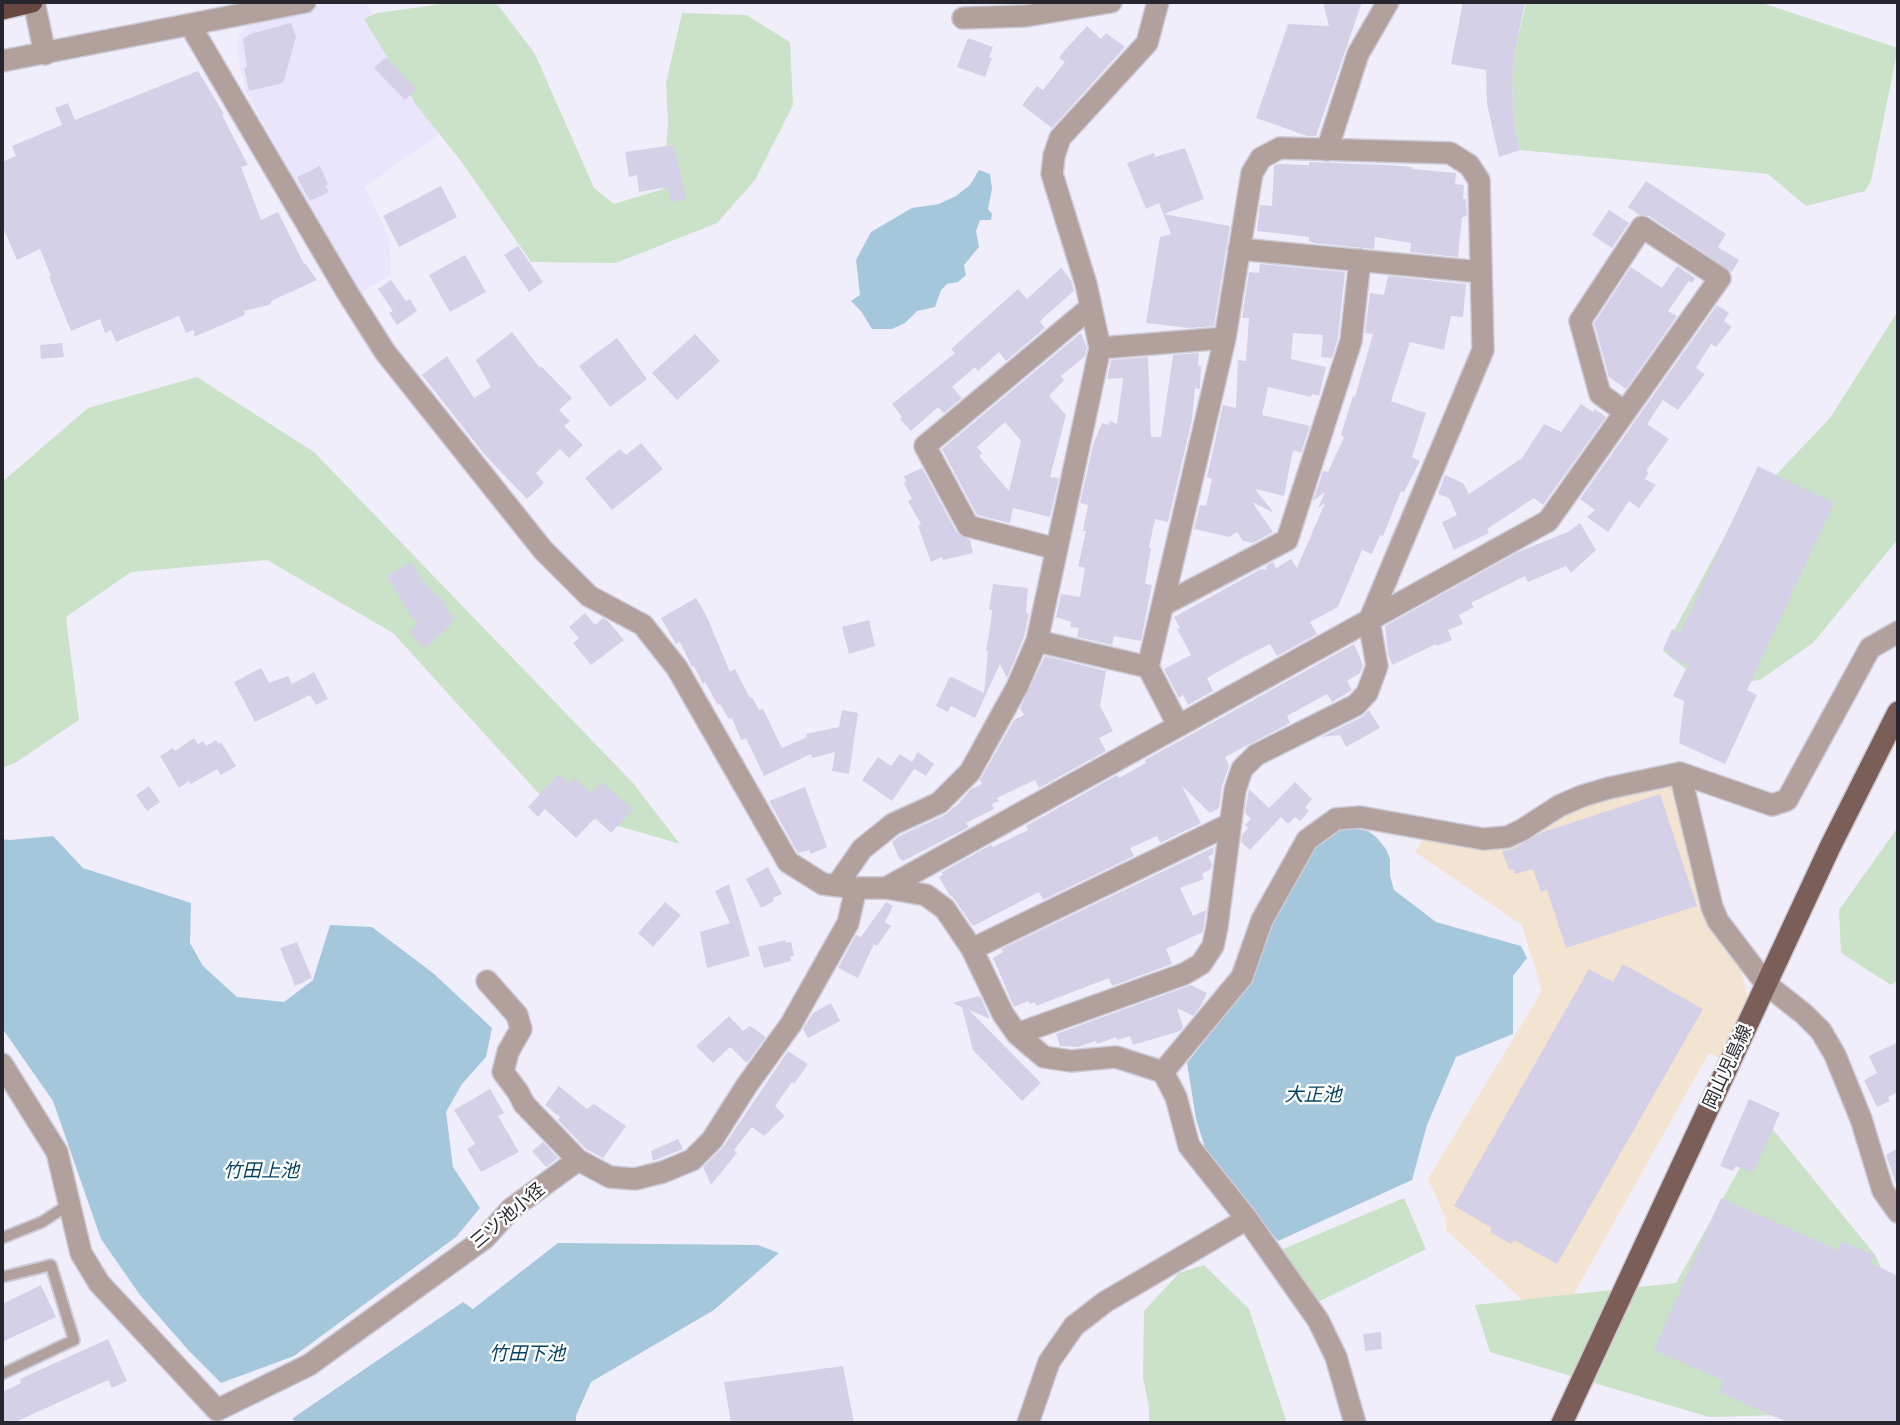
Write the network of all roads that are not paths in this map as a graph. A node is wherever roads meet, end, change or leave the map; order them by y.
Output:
1 (33, 2) edge
2 (305, 2) edge
3 (1111, 2) edge
4 (1158, 2) edge
5 (1388, 2) edge
6 (2, 9) edge
7 (963, 18) dead end
8 (190, 25) junction
9 (43, 46) junction
10 (2, 61) edge
11 (1327, 150) junction
12 (1240, 249) junction
13 (1360, 260) junction
14 (1481, 272) junction
15 (1091, 307) junction
16 (1225, 338) junction
17 (1100, 348) junction
18 (1625, 412) junction
19 (1057, 549) junction
20 (1163, 604) junction
21 (1369, 621) junction
22 (1898, 632) edge
23 (1037, 641) junction
24 (1148, 667) junction
25 (1898, 712) edge
26 (1178, 725) junction
27 (1680, 773) junction
28 (1230, 824) junction
29 (847, 887) junction
30 (886, 888) junction
31 (972, 949) junction
32 (487, 981) dead end
33 (1766, 984) junction
34 (1017, 1034) junction
35 (2, 1064) edge
36 (1163, 1072) junction
37 (578, 1160) junction
38 (68, 1205) junction
39 (1898, 1212) edge
40 (1247, 1219) junction
41 (2, 1238) edge
42 (2, 1278) edge
43 (2, 1374) edge
44 (218, 1417) edge
45 (1028, 1423) edge
46 (1355, 1423) edge
47 (1562, 1423) edge

1 - 6 highway
1 - 9 street
2 - 8 street
3 - 7 street
4 - 15 street
5 - 11 street
8 - 9 street
8 - 29 street
9 - 10 street
11 - 12 street
11 - 14 street
12 - 13 street
12 - 16 street
13 - 14 street
13 - 20 street
14 - 21 street
15 - 17 street
15 - 19 street
16 - 17 street
16 - 20 street
17 - 19 street
18 - 18 street
18 - 21 street
19 - 23 street
20 - 24 street
21 - 26 street
21 - 28 street
22 - 27 street
23 - 24 street
23 - 29 street
24 - 26 street
25 - 33 main road, 岡山児島線
26 - 30 street
27 - 33 street
27 - 36 street
28 - 31 street
28 - 34 street
29 - 30 street
29 - 37 street
30 - 31 street
31 - 34 street
32 - 37 street
33 - 39 street
33 - 47 main road, 岡山児島線
34 - 36 street
35 - 38 street
36 - 40 street
37 - 44 street, 三ツ池小径
38 - 41 lane
38 - 44 street
40 - 45 street
40 - 46 street
42 - 43 lane

